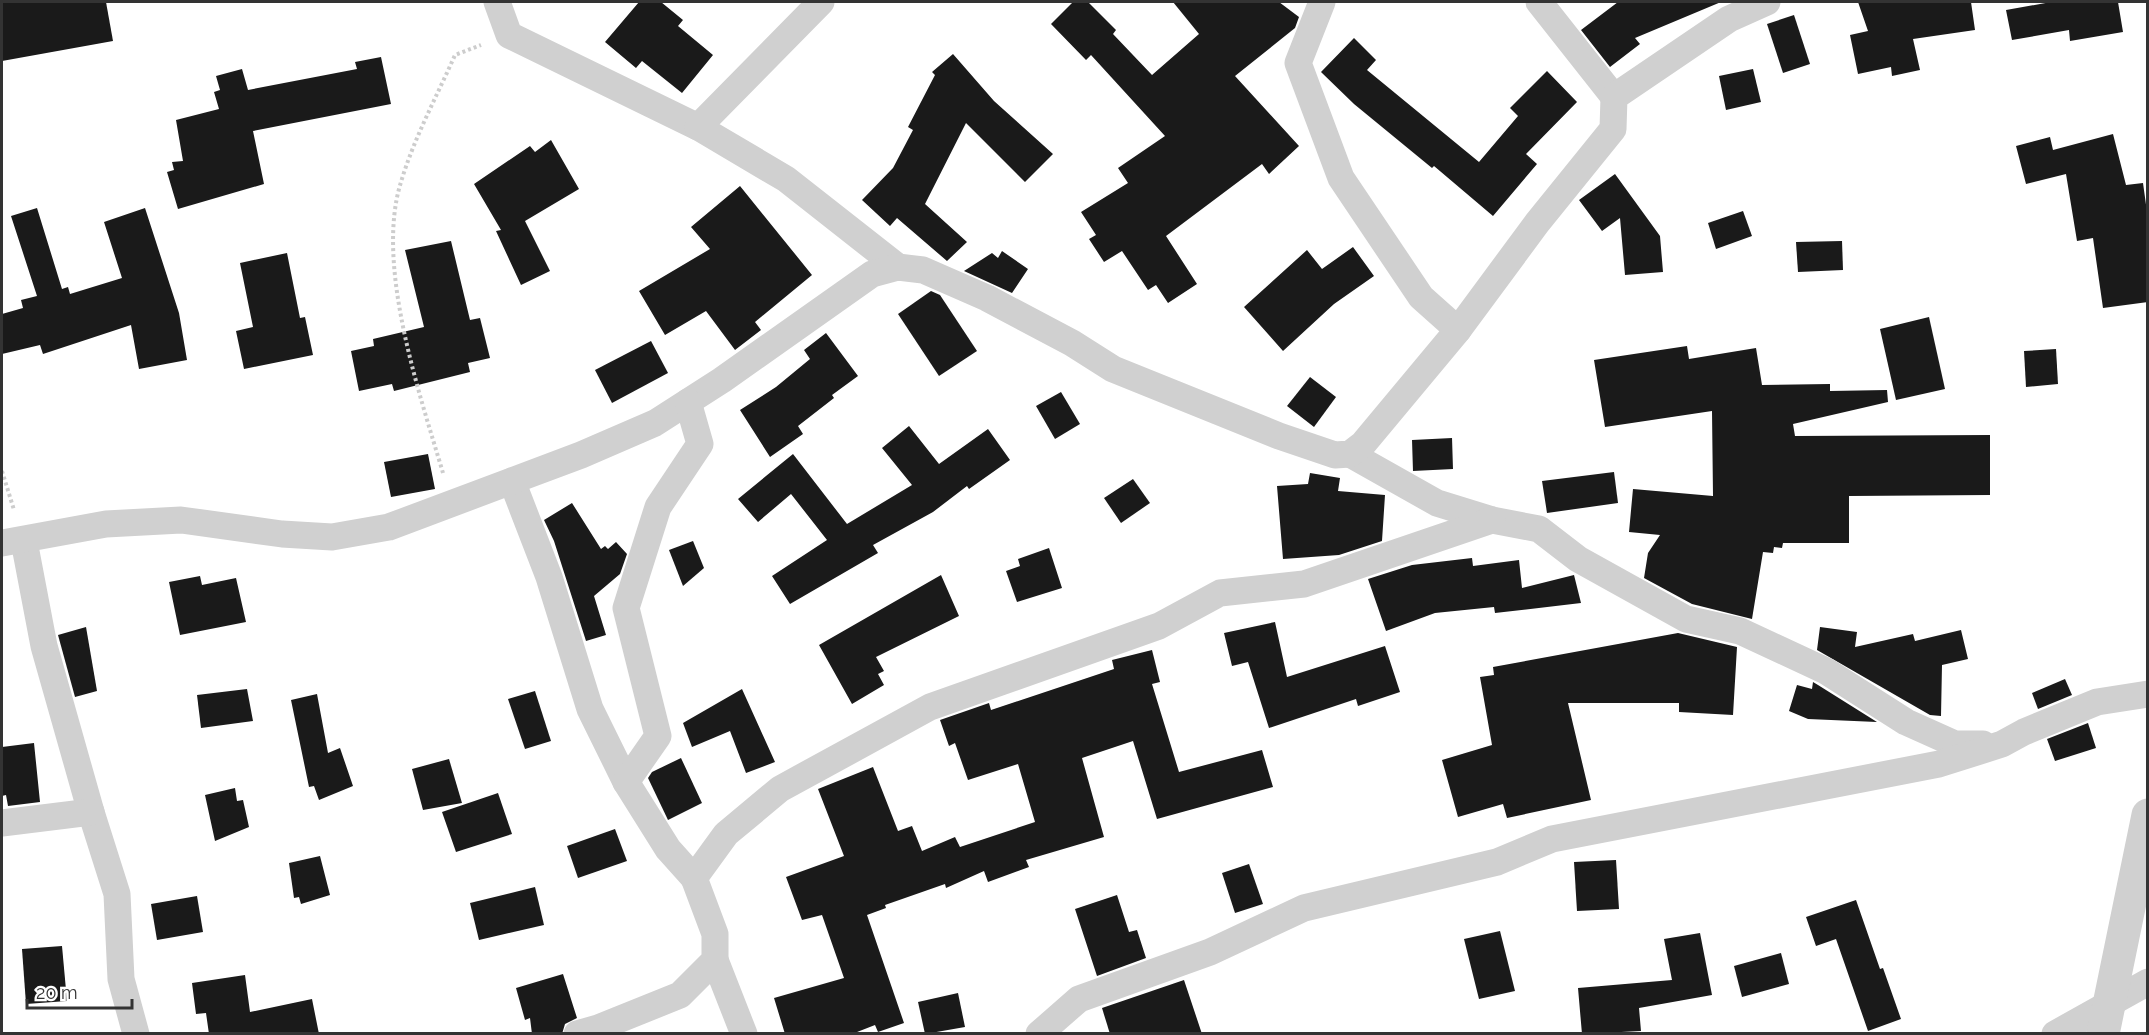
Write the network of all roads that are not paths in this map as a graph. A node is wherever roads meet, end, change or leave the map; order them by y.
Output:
1 (497, 2) edge
2 (821, 2) edge
3 (1322, 2) edge
4 (1539, 2) edge
5 (1767, 2) edge
6 (1614, 97) junction
7 (699, 127) junction
8 (898, 267) junction
9 (1458, 330) junction
10 (688, 402) junction
11 (1350, 454) junction
12 (512, 481) junction
13 (1492, 520) junction
14 (13, 542) edge
15 (2148, 694) edge
16 (2002, 744) junction
17 (626, 782) junction
18 (91, 812) junction
19 (2148, 815) edge
20 (2, 823) edge
21 (694, 878) junction
22 (715, 960) junction
23 (2148, 982) edge
24 (2106, 1019) edge
25 (591, 1032) edge
26 (136, 1034) edge
27 (744, 1034) edge
28 (1039, 1034) edge
29 (2055, 1034) edge

1 - 7 street
2 - 7 street
3 - 9 street
4 - 6 street
5 - 6 street
6 - 9 street
7 - 8 street
8 - 10 street
8 - 11 street
9 - 11 street
10 - 12 street
10 - 17 street
11 - 13 street
12 - 14 street
12 - 17 street
13 - 16 street
13 - 21 street
14 - 18 street
15 - 16 street
16 - 28 street
17 - 21 street
18 - 20 street
18 - 26 street
19 - 24 street
21 - 22 street
22 - 25 street
22 - 27 street
23 - 24 street
24 - 29 street

